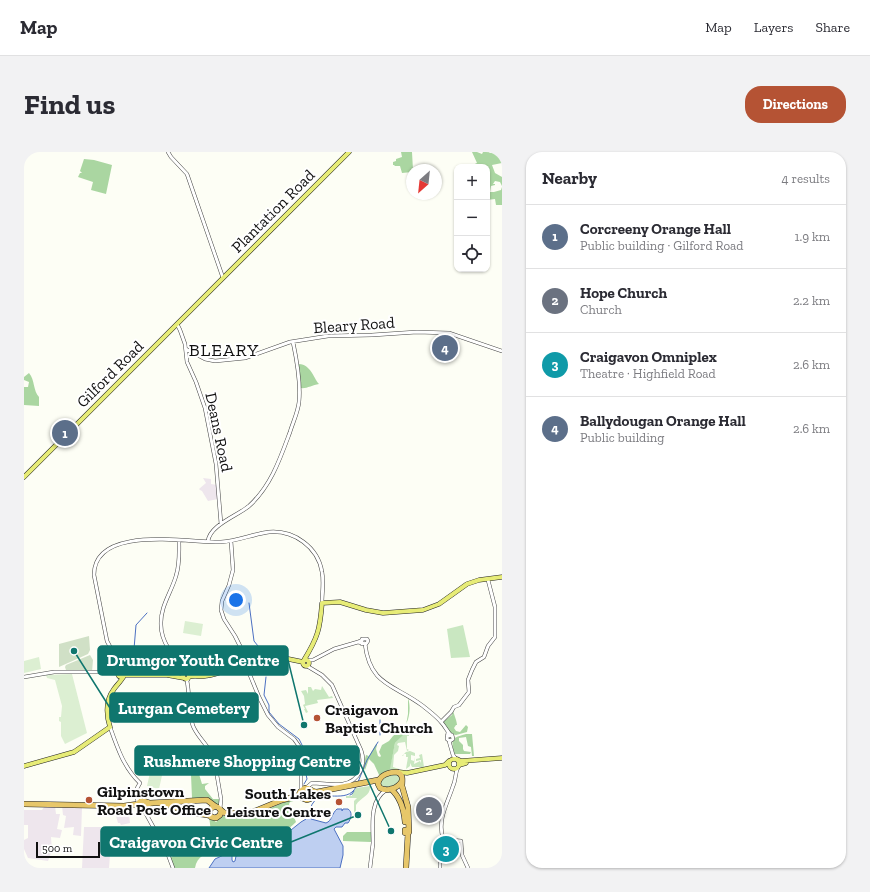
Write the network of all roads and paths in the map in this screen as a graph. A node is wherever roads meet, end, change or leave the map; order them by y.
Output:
1 (168, 152) edge
2 (349, 152) edge
3 (223, 278) junction
4 (214, 287) joint
5 (176, 324) junction
6 (293, 342) junction
7 (186, 349) junction
8 (502, 351) edge
9 (24, 477) edge
10 (221, 524) junction
11 (179, 540) junction
12 (231, 541) junction
13 (208, 542) junction
14 (502, 577) edge
15 (488, 580) junction
16 (322, 603) junction
17 (244, 658) junction
18 (308, 662) junction
19 (121, 674) junction
20 (24, 677) edge
21 (187, 677) junction
22 (441, 722) junction
23 (110, 727) junction
24 (452, 754) junction
25 (456, 759) junction
26 (502, 759) edge
27 (450, 761) junction
28 (24, 766) edge
29 (458, 766) junction
30 (451, 768) junction
31 (398, 772) junction
32 (455, 774) junction
33 (403, 779) junction
34 (378, 780) junction
35 (356, 786) junction
36 (305, 789) junction
37 (383, 790) junction
38 (312, 797) junction
39 (24, 804) edge
40 (141, 805) junction
41 (219, 809) junction
42 (211, 816) junction
43 (407, 833) junction
44 (442, 840) junction
45 (173, 868) edge
46 (370, 868) edge
47 (406, 868) edge
48 (440, 868) edge
49 (468, 868) edge

1 - 3 street
2 - 3 main road, Plantation Road
3 - 4 main road, Plantation Road
4 - 5 main road, Gilford Road
5 - 7 street, Deans Road
5 - 9 main road, Gilford Road
6 - 7 street, Bleary Road
6 - 8 street, Bleary Road
6 - 10 street
7 - 10 street, Deans Road
10 - 13 street
11 - 13 street
11 - 19 street
11 - 21 street
12 - 13 street
12 - 16 street
12 - 17 street
14 - 15 main road
15 - 16 main road
15 - 22 street
16 - 18 main road
17 - 18 main road
17 - 21 main road
17 - 36 street
18 - 22 street
18 - 36 street
19 - 20 street
19 - 21 main road
19 - 23 main road
21 - 41 street
22 - 24 street
23 - 28 main road
23 - 40 street
24 - 25 street
24 - 27 street
25 - 26 main road
25 - 27 main road
25 - 29 main road
26 - 29 main road
27 - 30 main road
27 - 31 main road
29 - 30 main road
29 - 32 street
30 - 32 street
30 - 33 main road
31 - 33 highway
31 - 34 highway
32 - 44 street
33 - 37 highway
33 - 43 highway
34 - 35 highway
34 - 37 highway
35 - 36 highway
35 - 37 highway
35 - 38 highway
36 - 38 highway
36 - 38 highway
36 - 41 highway
37 - 43 highway
37 - 46 street
39 - 40 highway
40 - 41 highway
40 - 42 highway
40 - 45 street
41 - 42 highway
41 - 42 highway
43 - 47 highway
44 - 48 street
44 - 49 street

